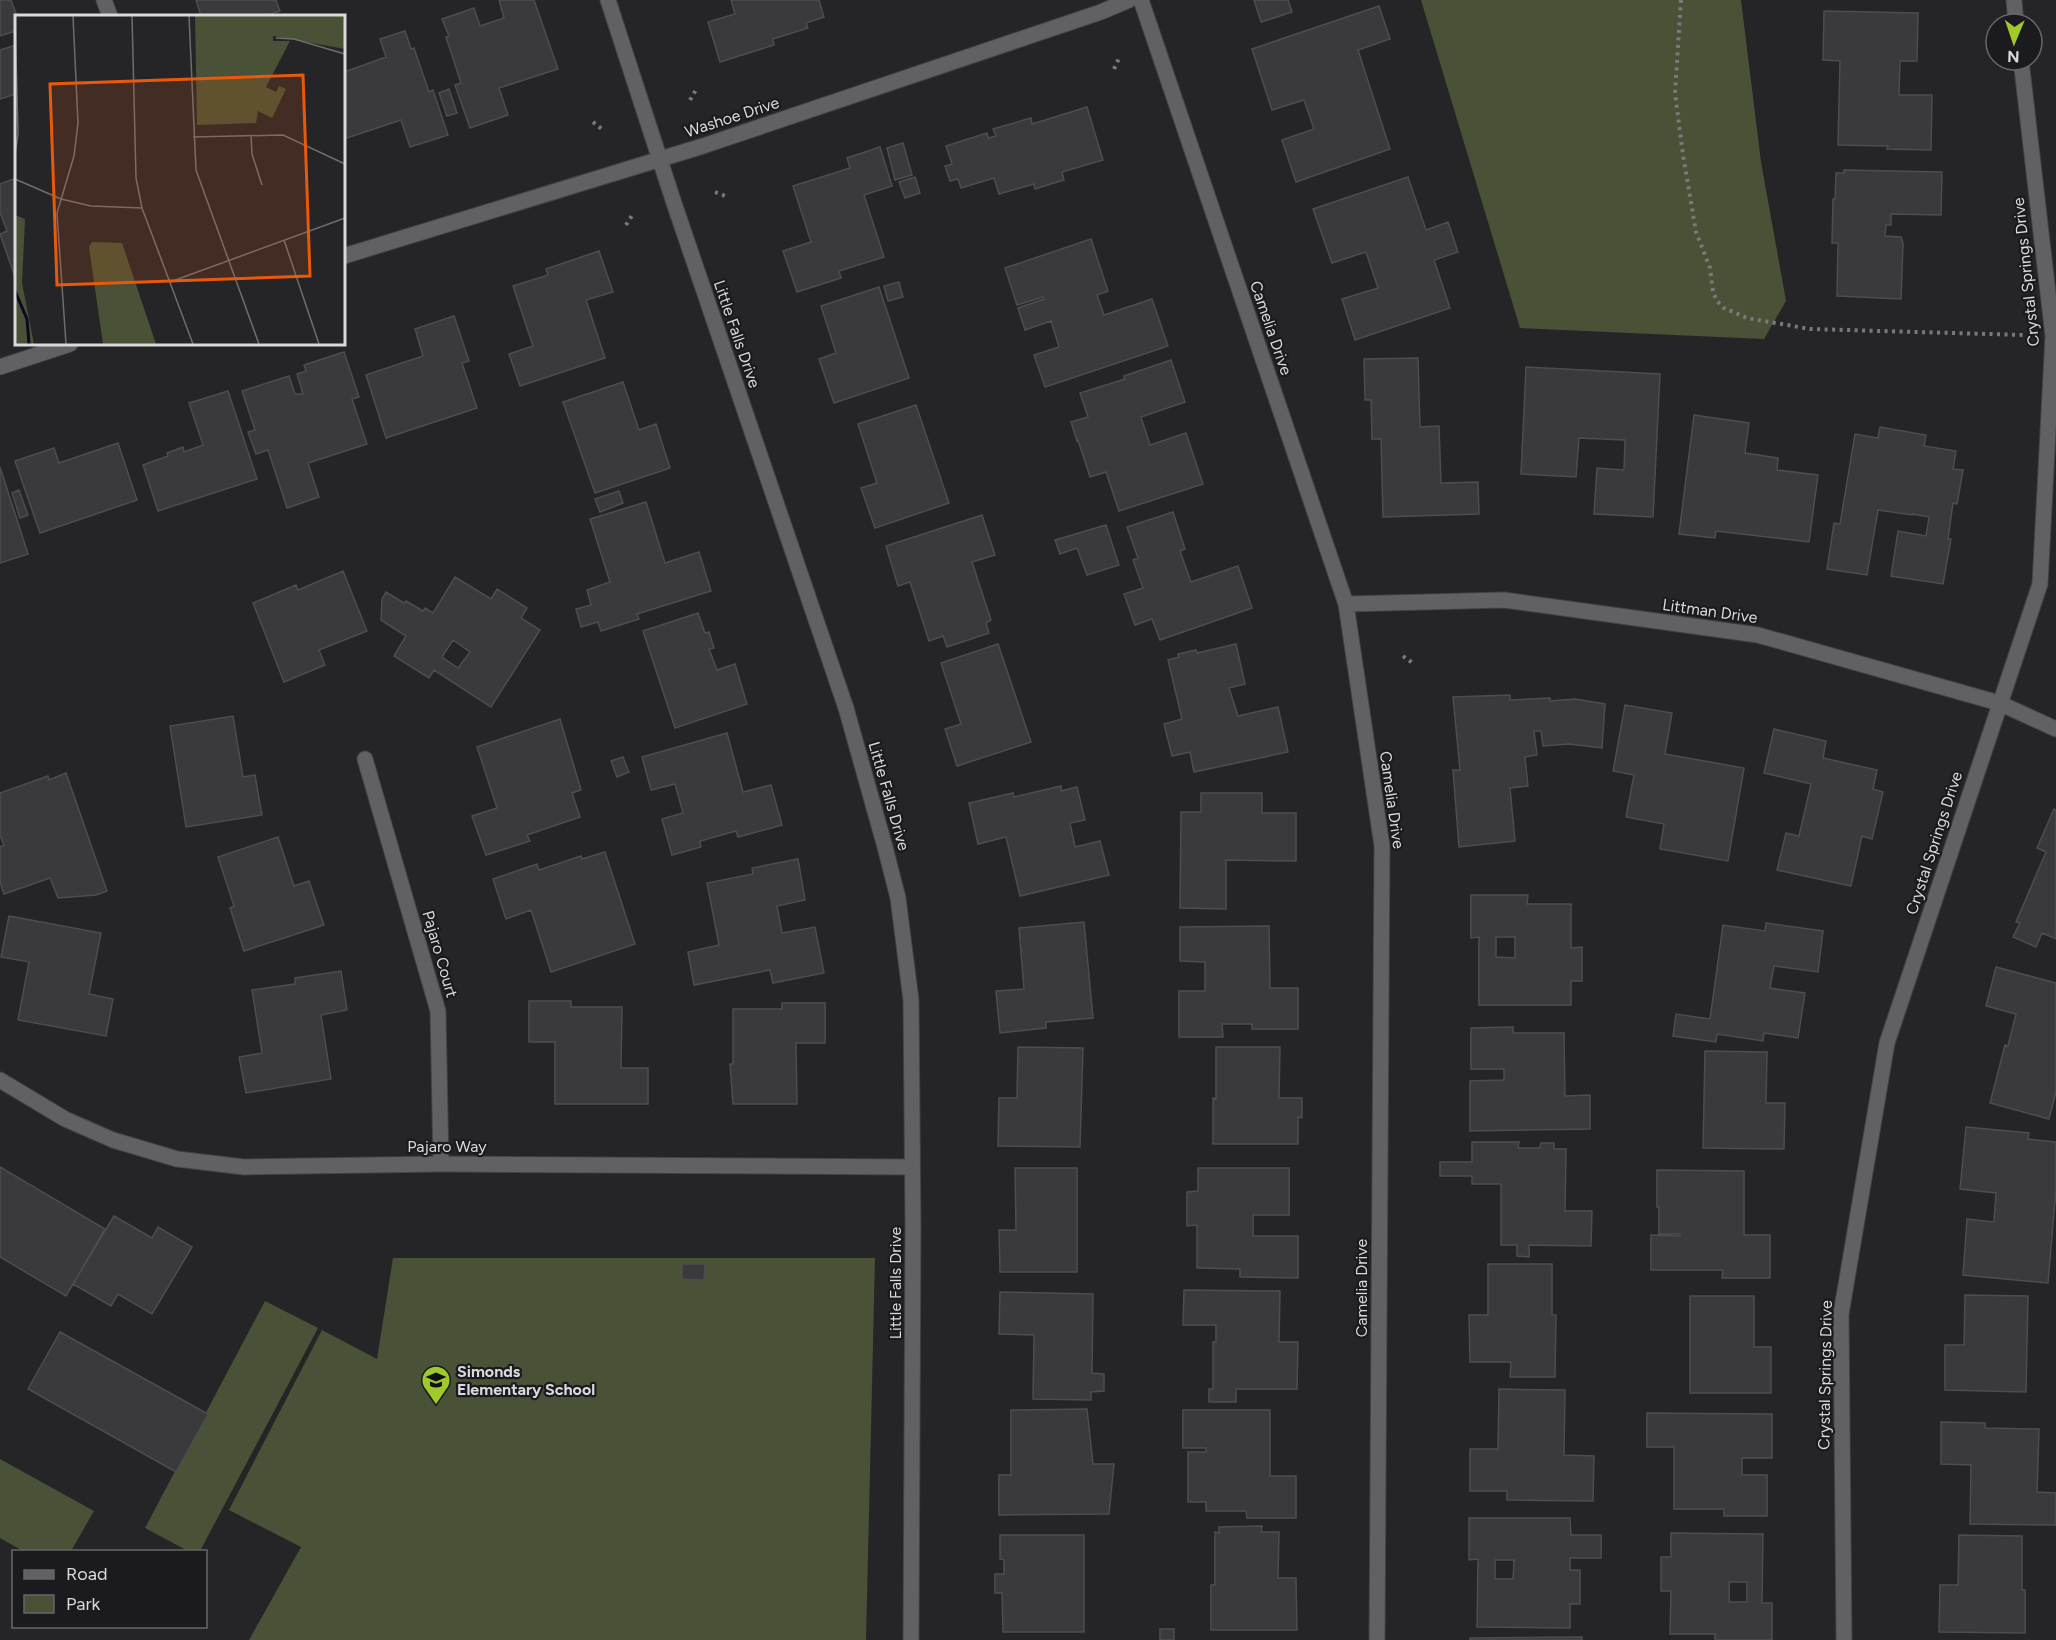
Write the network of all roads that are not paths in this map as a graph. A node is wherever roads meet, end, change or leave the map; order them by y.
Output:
1 (104, 0) edge
2 (608, 0) edge
3 (1129, 0) edge
4 (1141, 0) edge
5 (110, 15) edge
6 (2022, 72) edge
7 (660, 159) junction
8 (345, 256) edge
9 (67, 345) edge
10 (0, 367) edge
11 (1346, 604) junction
12 (1999, 703) junction
13 (2056, 729) edge
14 (365, 759) dead end
15 (0, 1080) edge
16 (441, 1164) junction
17 (912, 1167) junction
18 (911, 1640) edge
19 (1377, 1640) edge
20 (1844, 1640) edge

1 - 5 street
2 - 7 street, Little Falls Drive
3 - 7 street, Washoe Drive
4 - 11 street, Camelia Drive
6 - 12 street, Crystal Springs Drive
7 - 8 street, Washoe Drive
7 - 17 street, Little Falls Drive
9 - 10 street
11 - 12 street, Littman Drive
11 - 19 street, Camelia Drive
12 - 13 street, Littman Drive
12 - 20 street, Crystal Springs Drive
14 - 16 street, Pajaro Court
15 - 16 street, Pajaro Way
16 - 17 street, Pajaro Way
17 - 18 street, Little Falls Drive

